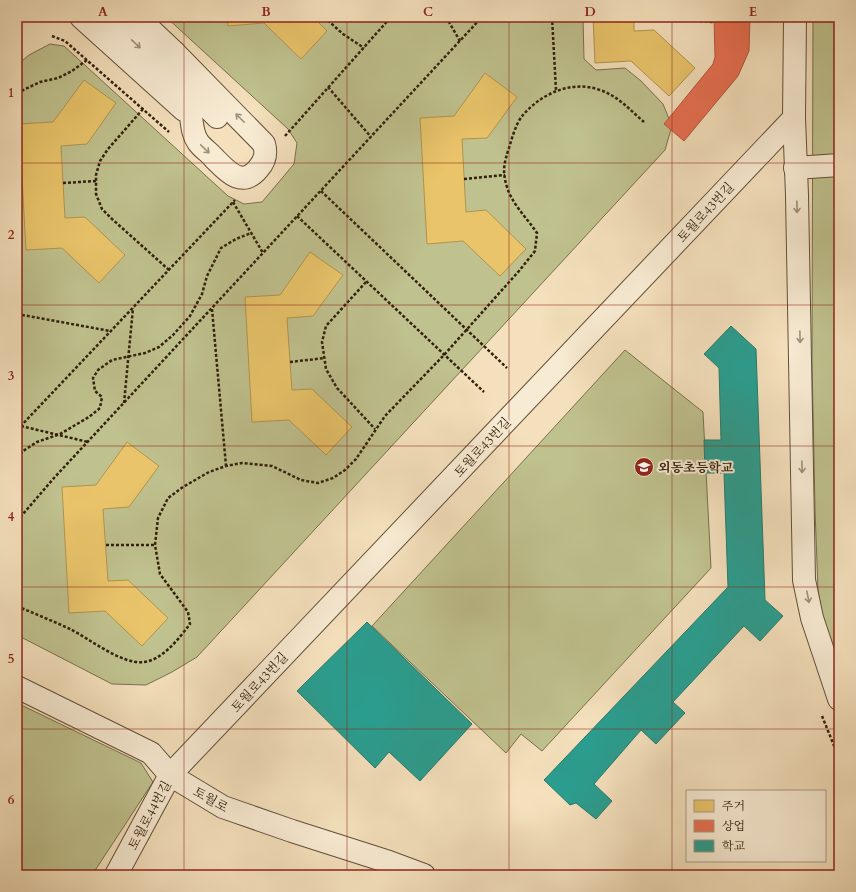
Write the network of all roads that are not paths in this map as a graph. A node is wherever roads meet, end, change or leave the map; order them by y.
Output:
1 (81, 17) edge
2 (108, 17) edge
3 (137, 17) edge
4 (795, 17) edge
5 (174, 52) junction
6 (190, 110) junction
7 (794, 118) junction
8 (839, 165) edge
9 (795, 168) junction
10 (17, 688) edge
11 (839, 698) edge
12 (170, 775) junction
13 (116, 875) edge
14 (424, 875) edge

1 - 6 street
2 -> 6 street
3 - 5 street
4 - 7 street
5 - 6 street
6 -> 5 street
7 - 9 street
7 - 12 street, 토월로43번길
8 - 9 street
9 -> 11 street
10 - 12 street, 토월로
12 - 13 street, 토월로44번길
12 - 14 street, 토월로

